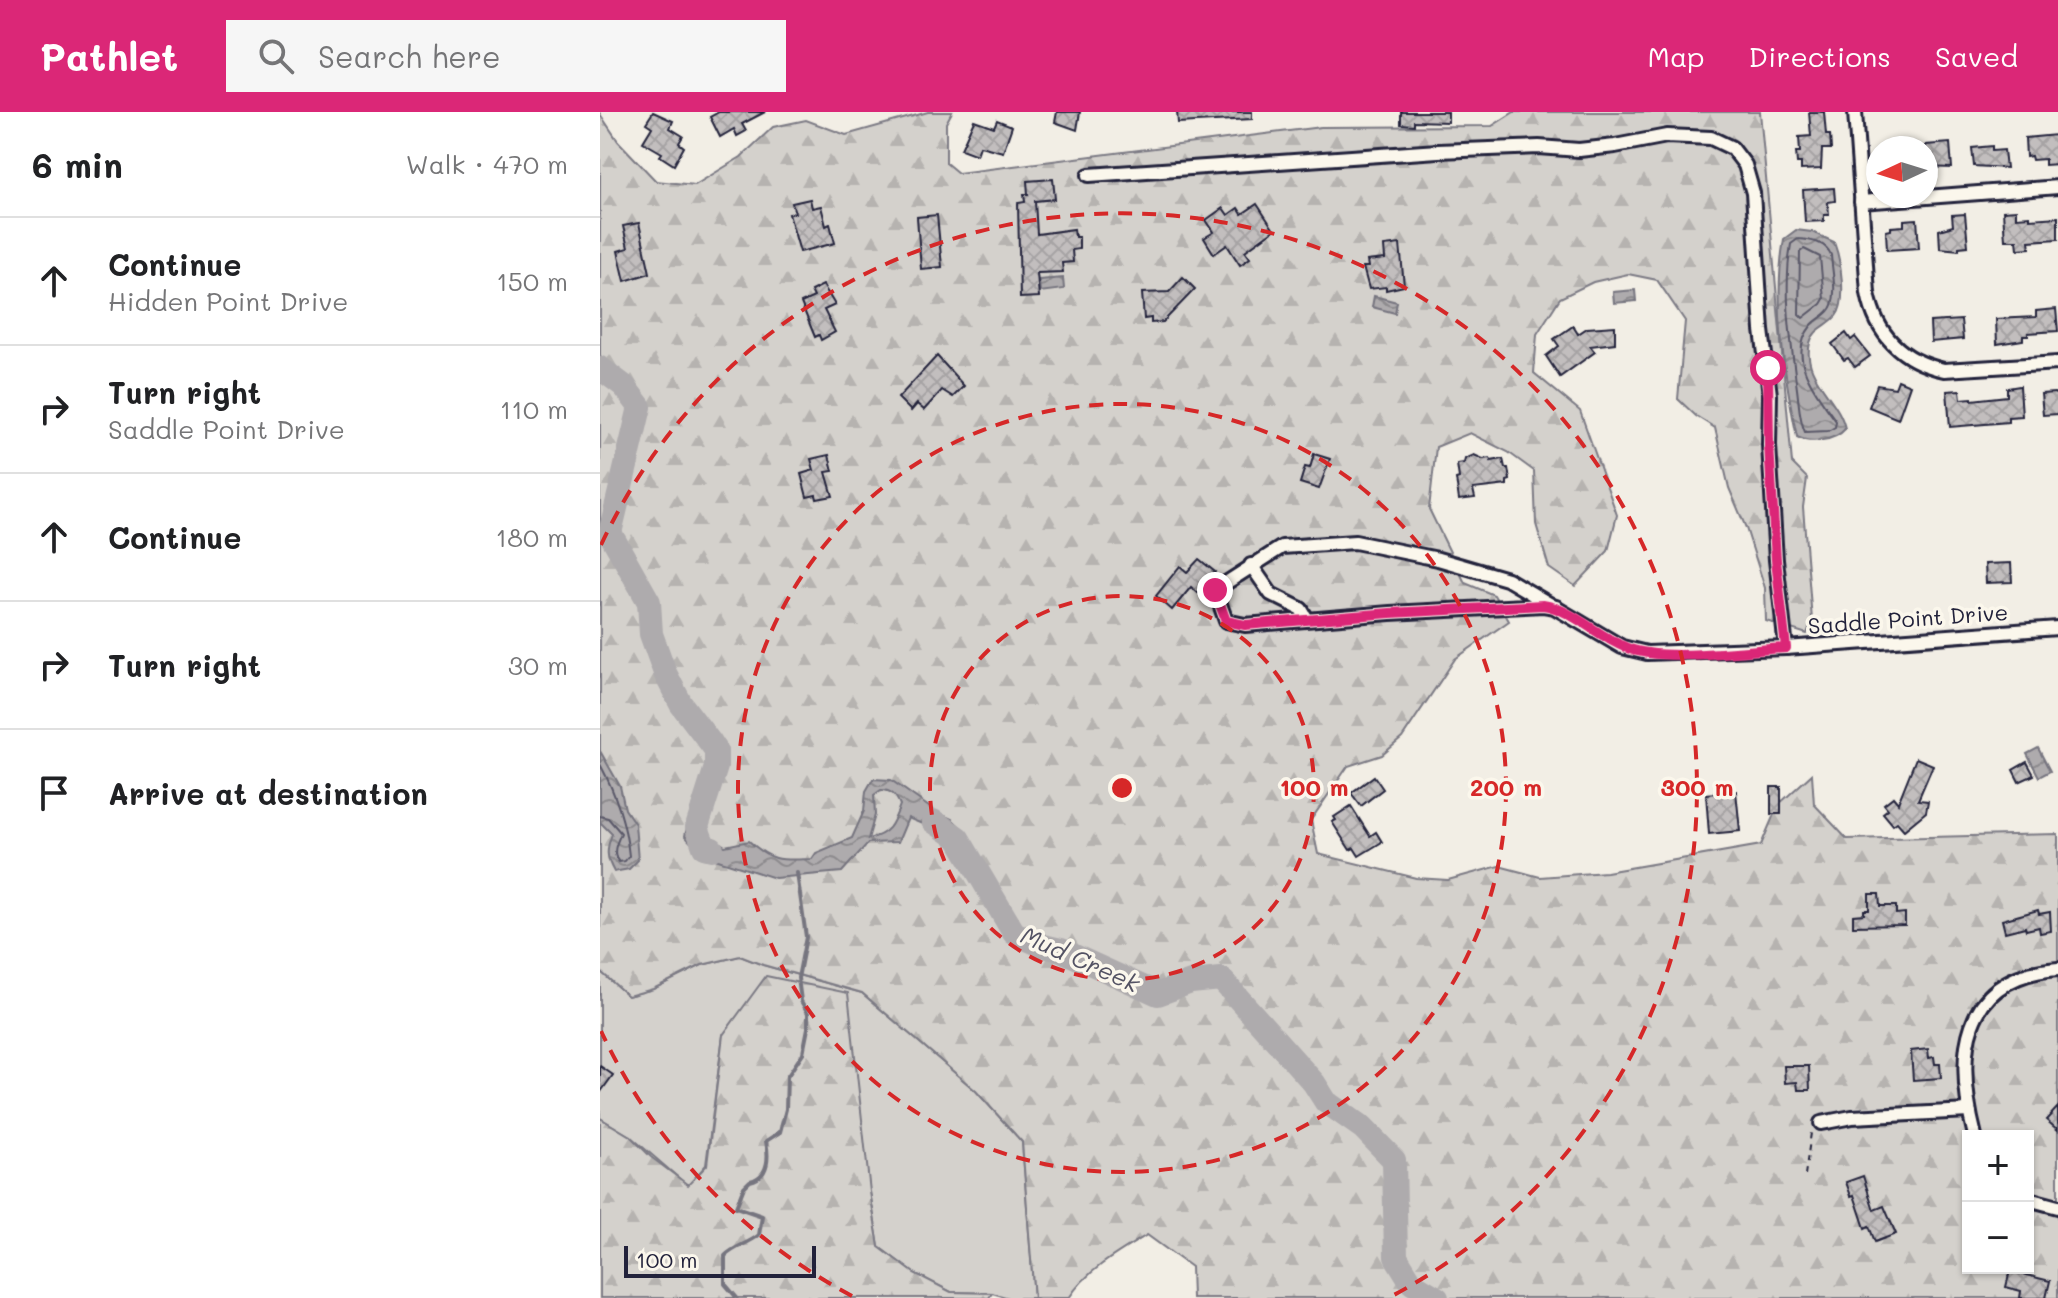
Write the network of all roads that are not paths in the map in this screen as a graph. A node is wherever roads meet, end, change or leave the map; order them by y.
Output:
1 (1855, 112) edge
2 (1089, 175) dead end
3 (2058, 187) edge
4 (1861, 202) junction
5 (2058, 363) edge
6 (1251, 565) junction
7 (1556, 607) junction
8 (1307, 619) junction
9 (2058, 628) edge
10 (1786, 648) junction
11 (2058, 969) edge
12 (1969, 1111) junction
13 (1821, 1123) road end
14 (1974, 1130) edge
15 (2034, 1201) edge
16 (2058, 1207) edge

1 - 4 street
2 - 10 street
3 - 4 street
4 - 5 street
6 - 7 street, Saddle Point Drive
6 - 8 street
6 - 8 street, Saddle Point Drive
7 - 8 street
7 - 10 street, Saddle Point Drive
9 - 10 street, Saddle Point Drive
11 - 12 street
12 - 13 street
12 - 14 street
15 - 16 street

